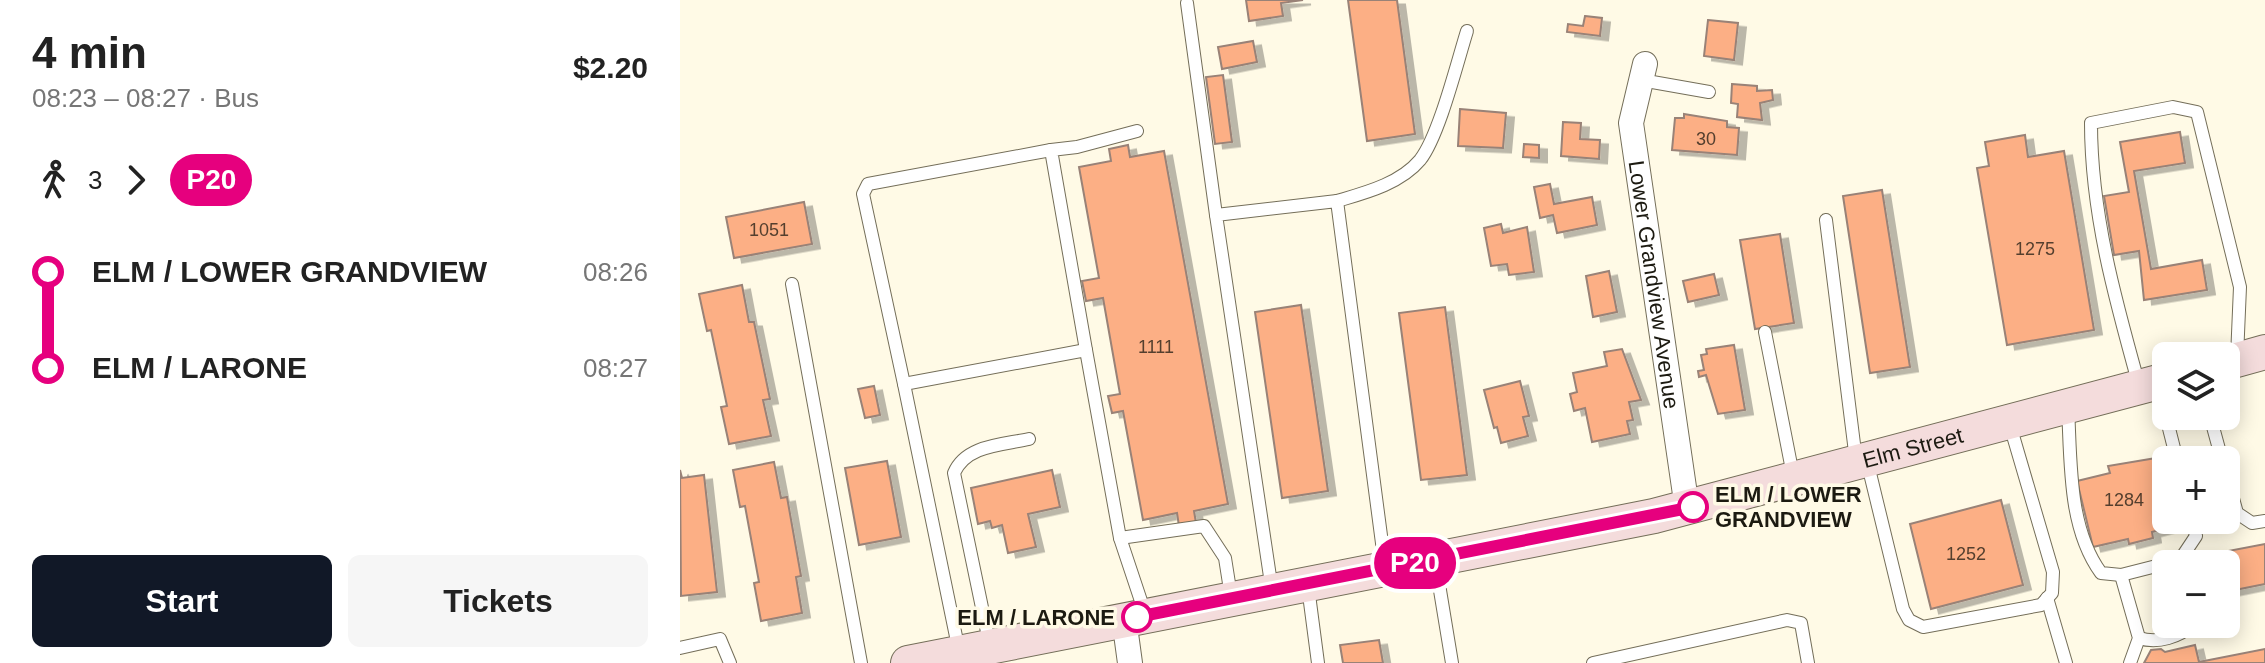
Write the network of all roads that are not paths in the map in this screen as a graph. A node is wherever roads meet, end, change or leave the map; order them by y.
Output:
1 (1187, 3) dead end
2 (1467, 31) dead end
3 (1643, 72) joint
4 (1709, 92) dead end
5 (1137, 131) dead end
6 (1051, 150) junction
7 (1337, 201) junction
8 (1216, 215) junction
9 (1826, 220) dead end
10 (792, 284) dead end
11 (1765, 332) dead end
12 (1086, 350) junction
13 (2251, 359) edge
14 (2152, 378) edge
15 (904, 384) junction
16 (2152, 385) edge
17 (2068, 406) junction
18 (2009, 421) junction
19 (1029, 439) dead end
20 (1862, 459) junction
21 (1794, 482) junction
22 (1687, 508) junction
23 (2240, 515) edge
24 (2265, 521) edge
25 (1120, 538) junction
26 (1435, 559) junction
27 (2152, 568) edge
28 (1385, 569) junction
29 (2121, 575) junction
30 (1307, 584) junction
31 (1272, 590) junction
32 (1231, 598) junction
33 (2047, 598) junction
34 (1135, 617) junction
35 (2139, 638) junction
36 (2166, 638) edge
37 (680, 648) edge
38 (974, 648) junction
39 (730, 663) edge
40 (861, 663) edge
41 (908, 663) edge
42 (1130, 663) edge
43 (1318, 663) edge
44 (1452, 663) edge
45 (1593, 663) edge
46 (1808, 663) edge
47 (2066, 663) edge
48 (2130, 663) edge

1 - 8 lane
2 - 7 lane
3 - 4 lane
3 - 22 street, Lower Grandview Avenue
5 - 6 lane
6 - 12 lane
6 - 15 lane
7 - 8 lane
7 - 28 lane
8 - 31 lane
9 - 20 lane
10 - 40 lane
11 - 21 lane
12 - 15 lane
12 - 25 lane
13 - 14 lane
15 - 38 lane
16 - 17 main road, Elm Street
17 - 18 main road, Elm Street
17 - 29 lane
18 - 20 main road, Elm Street
18 - 33 lane
19 - 38 lane
20 - 21 main road, Elm Street
20 - 33 lane
21 - 22 main road, Elm Street
22 - 26 main road, Elm Street
23 - 24 lane
25 - 32 lane
25 - 34 lane
26 - 28 main road, Elm Street
26 - 44 lane
27 - 29 lane
28 - 30 main road, Elm Street
29 - 35 lane
30 - 31 main road, Elm Street
30 - 43 lane
31 - 32 main road, Elm Street
32 - 34 main road, Elm Street
33 - 47 lane
34 - 38 main road, Elm Street
34 - 42 street
35 - 36 lane
35 - 48 lane
37 - 39 lane
38 - 41 main road, Elm Street
45 - 46 lane

